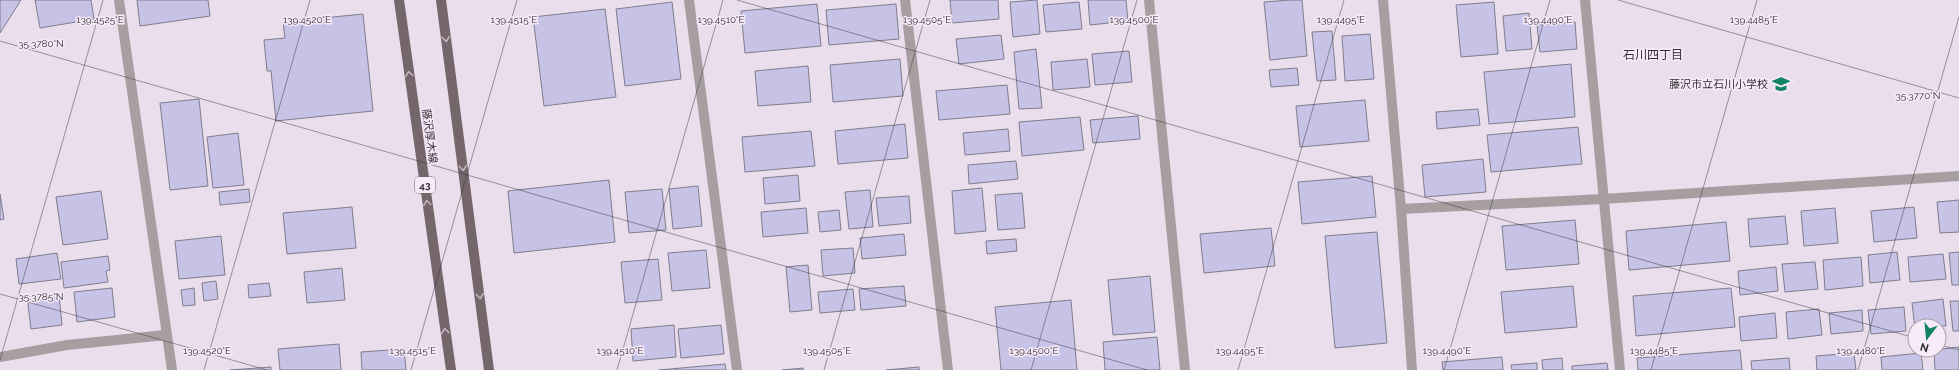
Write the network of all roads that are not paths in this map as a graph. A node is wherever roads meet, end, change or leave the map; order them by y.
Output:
1 (119, 0) edge
2 (399, 0) edge
3 (441, 0) edge
4 (689, 0) edge
5 (905, 0) edge
6 (1149, 0) edge
7 (1383, 0) edge
8 (1585, 0) edge
9 (1959, 176) edge
10 (1603, 199) junction
11 (1401, 209) junction
12 (166, 335) junction
13 (0, 357) edge
14 (172, 370) edge
15 (451, 370) edge
16 (489, 370) edge
17 (737, 370) edge
18 (948, 370) edge
19 (1186, 370) edge
20 (1412, 370) edge
21 (1620, 370) edge

1 - 12 street
15 -> 2 main road, 藤沢厚木線 / 43
3 -> 16 main road
4 - 17 street
5 - 18 street
6 - 19 street
7 - 11 street
8 - 10 street
9 - 10 street
10 - 11 street
10 - 21 street
11 - 20 street
12 - 13 street
12 - 14 street

